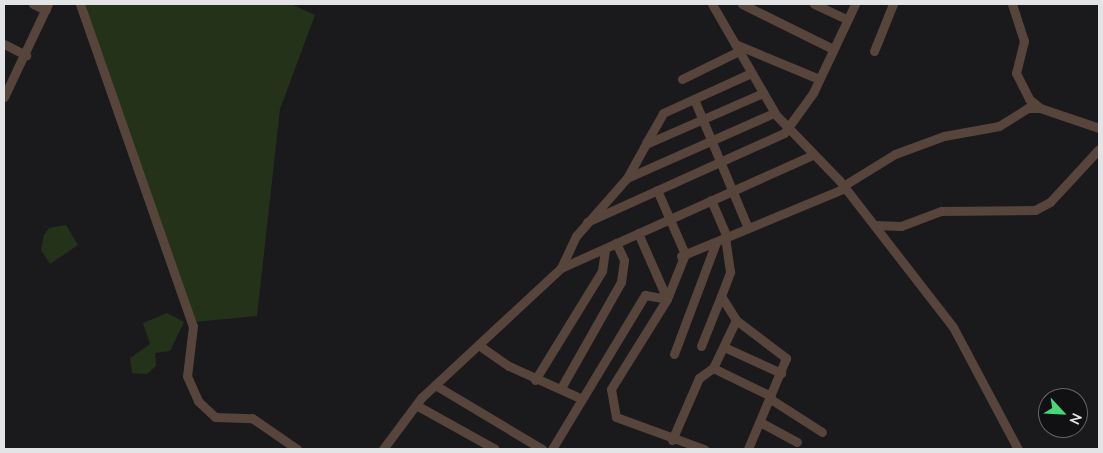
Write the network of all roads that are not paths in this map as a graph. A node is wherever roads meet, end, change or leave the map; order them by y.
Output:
1 (33, 4) edge
2 (80, 4) edge
3 (712, 4) edge
4 (742, 4) edge
5 (814, 4) edge
6 (855, 4) edge
7 (893, 4) edge
8 (1012, 4) edge
9 (47, 7) edge
10 (846, 19) junction
11 (4, 44) edge
12 (737, 48) junction
13 (831, 48) junction
14 (874, 51) dead end
15 (26, 55) junction
16 (751, 73) junction
17 (682, 79) dead end
18 (819, 79) junction
19 (763, 93) junction
20 (4, 97) edge
21 (694, 99) junction
22 (1040, 108) junction
23 (774, 113) junction
24 (702, 119) junction
25 (789, 126) junction
26 (1099, 128) edge
27 (712, 140) junction
28 (646, 144) junction
29 (1099, 149) edge
30 (813, 155) junction
31 (719, 162) junction
32 (627, 178) junction
33 (844, 187) junction
34 (657, 190) junction
35 (732, 191) junction
36 (711, 200) junction
37 (669, 219) junction
38 (587, 222) junction
39 (874, 225) junction
40 (748, 228) junction
41 (638, 233) junction
42 (723, 239) junction
43 (616, 243) junction
44 (606, 248) junction
45 (682, 256) junction
46 (561, 268) junction
47 (721, 296) junction
48 (667, 299) junction
49 (736, 320) junction
50 (480, 346) junction
51 (701, 346) dead end
52 (724, 347) junction
53 (674, 354) dead end
54 (713, 368) junction
55 (781, 373) junction
56 (535, 380) junction
57 (435, 385) junction
58 (561, 388) junction
59 (770, 397) junction
60 (582, 399) junction
61 (416, 405) junction
62 (760, 422) junction
63 (822, 432) dead end
64 (394, 438) junction
65 (797, 442) dead end
66 (675, 444) edge
67 (296, 449) edge
68 (383, 449) edge
69 (395, 449) edge
70 (495, 449) edge
71 (542, 449) edge
72 (552, 449) edge
73 (704, 449) edge
74 (748, 449) edge
75 (1018, 449) edge

1 - 9 street
2 - 67 street
3 - 12 street
4 - 13 street
5 - 10 street
6 - 10 street
7 - 14 street
8 - 22 street
9 - 15 street
10 - 13 street
11 - 15 street
12 - 16 street
12 - 17 street
12 - 18 street
13 - 18 street
15 - 20 street
16 - 19 street
16 - 21 street
18 - 25 street
19 - 23 street
19 - 24 street
21 - 24 street
21 - 28 street
22 - 26 street
22 - 33 street
23 - 25 street
23 - 27 street
24 - 27 street
24 - 28 street
25 - 30 street
25 - 31 street
27 - 31 street
27 - 32 street
28 - 32 street
29 - 39 street
30 - 33 street
30 - 35 street
31 - 34 street
31 - 35 street
32 - 38 street
33 - 39 street
33 - 40 street
34 - 37 street
34 - 38 street
35 - 36 street
35 - 40 street
36 - 37 street
36 - 42 street
37 - 41 street
37 - 45 street
38 - 46 street
39 - 75 street
40 - 42 street
41 - 43 street
41 - 48 street
42 - 45 street
42 - 47 street
42 - 53 street
43 - 44 street
43 - 58 street
44 - 46 street
44 - 56 street
45 - 48 street
46 - 50 street
47 - 49 street
47 - 51 street
48 - 60 street
48 - 66 street
49 - 52 street
49 - 55 street
50 - 56 street
50 - 57 street
52 - 54 street
52 - 55 street
54 - 59 street
54 - 66 street
55 - 59 street
56 - 58 street
57 - 61 street
57 - 71 street
58 - 60 street
59 - 62 street
59 - 63 street
60 - 72 street
61 - 64 street
61 - 70 street
62 - 65 street
62 - 74 street
64 - 68 street
64 - 69 street
66 - 73 street

